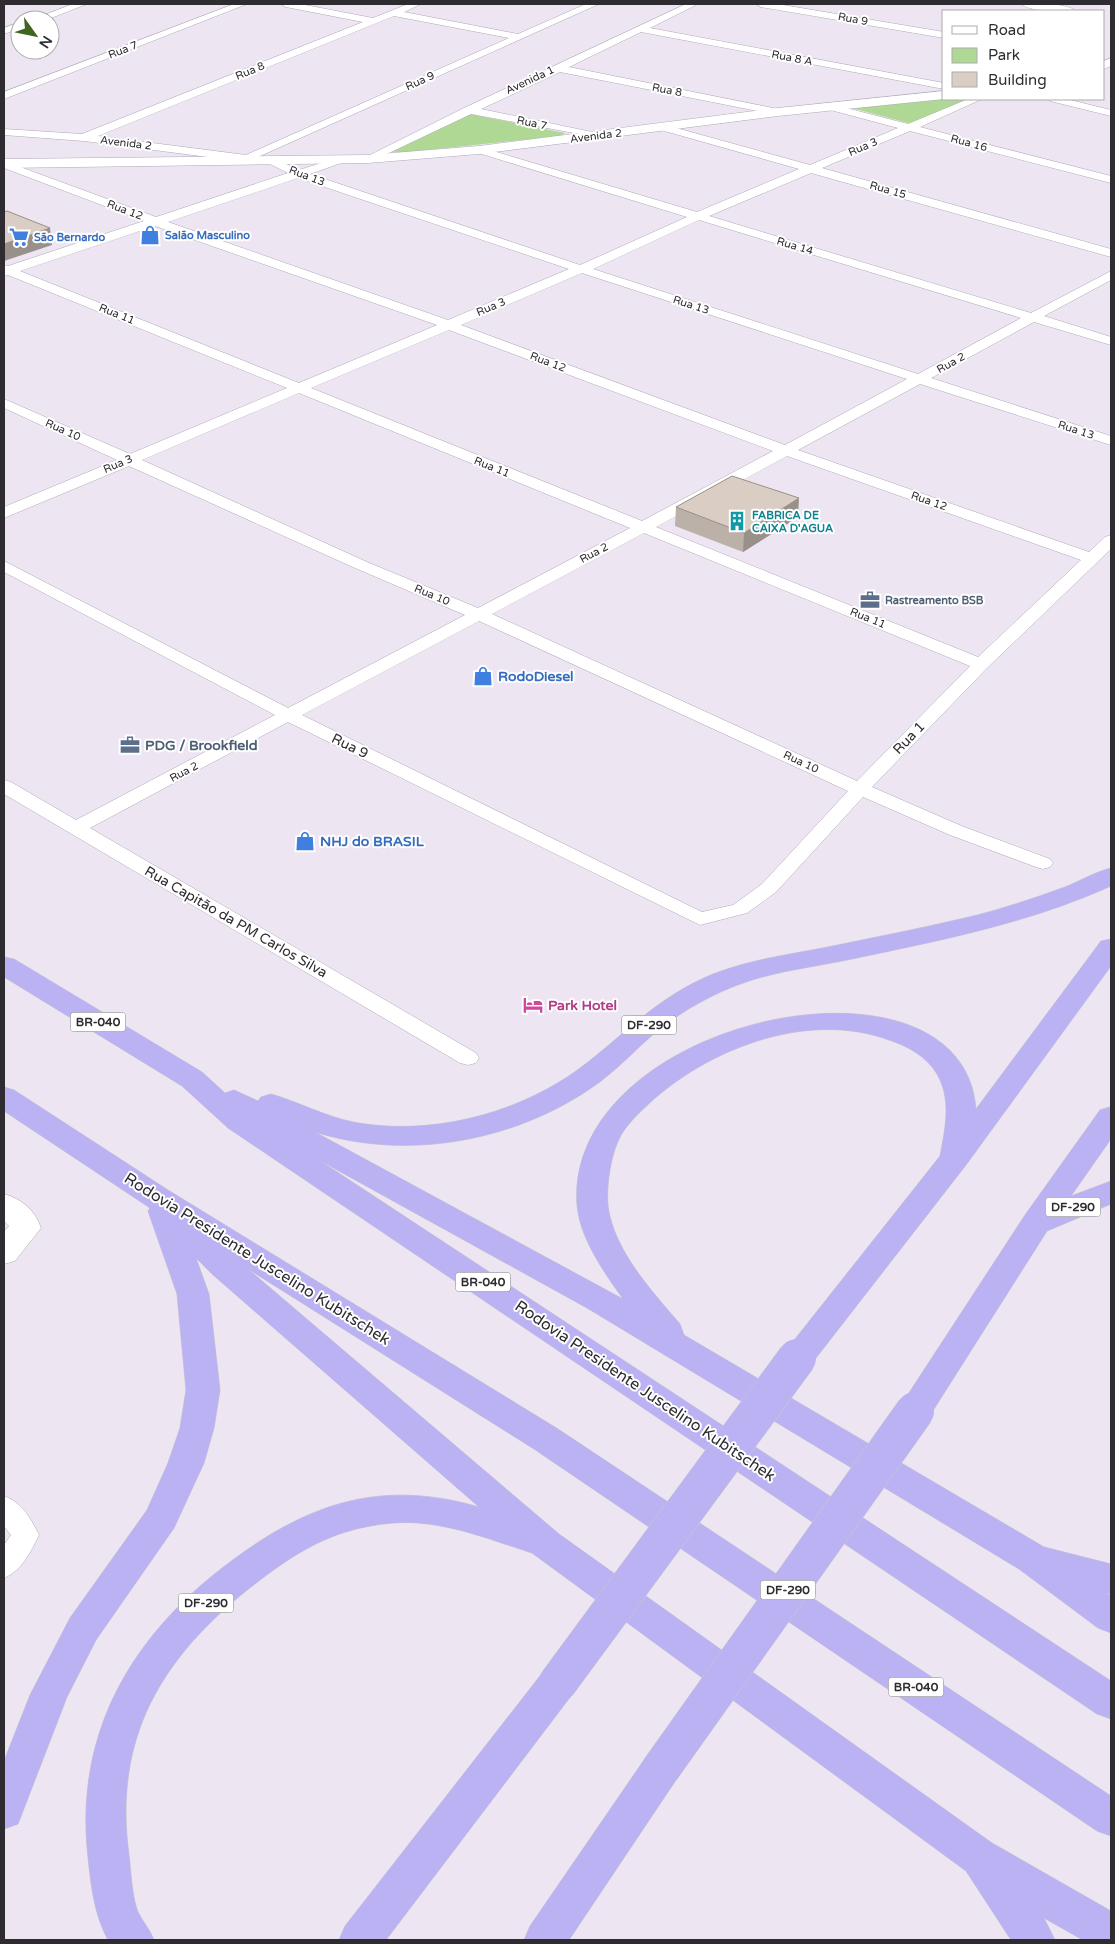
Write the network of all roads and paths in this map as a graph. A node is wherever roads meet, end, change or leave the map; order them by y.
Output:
1 (82, 4) edge
2 (242, 4) edge
3 (286, 4) edge
4 (416, 4) edge
5 (594, 4) edge
6 (693, 4) edge
7 (761, 4) edge
8 (1026, 4) edge
9 (1065, 10) edge
10 (60, 12) edge
11 (392, 13) junction
12 (373, 21) junction
13 (639, 29) junction
14 (942, 35) edge
15 (518, 37) junction
16 (557, 68) junction
17 (942, 86) edge
18 (942, 94) edge
19 (4, 96) edge
20 (975, 100) edge
21 (1058, 100) edge
22 (827, 106) junction
23 (468, 110) junction
24 (778, 112) junction
25 (1111, 113) edge
26 (910, 127) junction
27 (665, 128) junction
28 (4, 132) edge
29 (597, 136) junction
30 (84, 138) junction
31 (479, 150) junction
32 (247, 159) junction
33 (368, 159) junction
34 (336, 161) junction
35 (274, 162) junction
36 (5, 164) edge
37 (811, 168) junction
38 (298, 174) junction
39 (1111, 180) edge
40 (698, 216) junction
41 (157, 222) junction
42 (1111, 253) edge
43 (581, 269) junction
44 (5, 271) edge
45 (1111, 275) edge
46 (1033, 318) junction
47 (449, 325) junction
48 (1111, 341) edge
49 (920, 380) junction
50 (300, 388) junction
51 (4, 403) edge
52 (1111, 441) edge
53 (787, 451) junction
54 (129, 460) junction
55 (4, 513) edge
56 (642, 528) junction
57 (1111, 540) edge
58 (1092, 558) junction
59 (4, 566) edge
60 (478, 614) junction
61 (981, 664) junction
62 (290, 716) junction
63 (4, 786) edge
64 (860, 789) junction
65 (75, 828) junction
66 (1043, 863) dead end
67 (1111, 876) edge
68 (700, 919) joint
69 (1111, 947) edge
70 (4, 965) edge
71 (468, 1058) dead end
72 (195, 1080) junction
73 (4, 1097) edge
74 (1111, 1117) edge
75 (955, 1158) junction
76 (1111, 1192) edge
77 (159, 1200) junction
78 (13, 1212) edge
79 (1036, 1224) junction
80 (4, 1253) edge
81 (680, 1347) junction
82 (4, 1507) edge
83 (546, 1544) junction
84 (1032, 1558) junction
85 (4, 1566) edge
86 (1111, 1579) edge
87 (1111, 1617) edge
88 (1111, 1702) edge
89 (4, 1810) edge
90 (1111, 1818) edge
91 (977, 1856) junction
92 (1111, 1934) edge
93 (133, 1940) edge
94 (360, 1940) edge
95 (545, 1940) edge
96 (1034, 1940) edge

1 - 10 street
2 - 19 street, Rua 7
3 - 12 street
4 - 11 street, Rua 8
5 - 15 street, Rua 9
6 - 13 street, Avenida 1
7 - 14 street, Rua 9
8 - 9 street
11 - 12 street, Rua 8
11 - 15 street
12 - 30 street, Rua 8
13 - 16 street, Avenida 1
13 - 17 street, Rua 8 A
15 - 32 street, Rua 9
16 - 23 street, Avenida 1
16 - 24 street, Rua 8
18 - 22 street, Avenida 2
20 - 26 street, Rua 3
21 - 25 street
22 - 24 street, Avenida 2
22 - 26 street, Rua 16
23 - 29 street, Rua 7
23 - 33 street, Avenida 1
24 - 27 street, Avenida 2
26 - 37 street, Rua 3
26 - 39 street, Rua 16
27 - 29 street, Avenida 2
27 - 37 street, Rua 15
28 - 30 street, Avenida 2
29 - 31 street, Avenida 2
30 - 32 street, Avenida 2
31 - 33 street, Avenida 2
31 - 40 street, Rua 14
32 - 35 street, Avenida 2
32 - 36 street, Avenida 2
33 - 34 street, Avenida 2
34 - 35 street, Avenida 2
34 - 38 street
35 - 38 street, Rua 13
36 - 41 street, Rua 12
37 - 40 street, Rua 3
37 - 42 street, Rua 15
38 - 41 street
38 - 43 street, Rua 13
40 - 43 street, Rua 3
40 - 46 street, Rua 14
41 - 44 street
41 - 47 street, Rua 12
43 - 47 street, Rua 3
43 - 49 street, Rua 13
44 - 50 street, Rua 11
45 - 46 street, Rua 2
46 - 48 street, Rua 14
46 - 49 street, Rua 2
47 - 50 street, Rua 3
47 - 53 street, Rua 12
49 - 52 street, Rua 13
49 - 53 street, Rua 2
50 - 54 street, Rua 3
50 - 56 street, Rua 11
51 - 54 street, Rua 10
53 - 56 street, Rua 2
53 - 58 street, Rua 12
54 - 55 street, Rua 3
54 - 60 street, Rua 10
56 - 60 street, Rua 2
56 - 61 street, Rua 11
57 - 58 street, Rua 1
58 - 61 street, Rua 1
59 - 62 street, Rua 9
60 - 62 street, Rua 2
60 - 64 street, Rua 10
61 - 64 street, Rua 1
62 - 65 street, Rua 2
62 - 68 street, Rua 9
63 - 65 street, Rua Capitão da PM Carlos Silva
64 - 66 street, Rua 10
64 - 68 street, Rua 1
65 - 71 street, Rua Capitão da PM Carlos Silva
67 - 72 highway, DF-290
69 - 75 highway
70 - 72 highway, Rodovia Presidente Juscelino Kubitschek / BR-040
72 - 81 highway
72 - 88 highway, Rodovia Presidente Juscelino Kubitschek / BR-040
73 - 77 highway, Rodovia Presidente Juscelino Kubitschek / BR-040
74 - 79 highway, DF-290
75 - 81 highway
75 - 94 highway, bridge
76 - 79 highway, DF-290
77 - 83 highway
77 - 89 highway
77 - 90 highway, Rodovia Presidente Juscelino Kubitschek / BR-040
78 - 80 street
79 - 95 highway, DF-290, bridge
81 - 84 highway
82 - 85 street
83 - 91 highway
83 - 93 highway, DF-290
84 - 86 highway
84 - 87 highway
91 - 92 highway
91 - 96 highway

